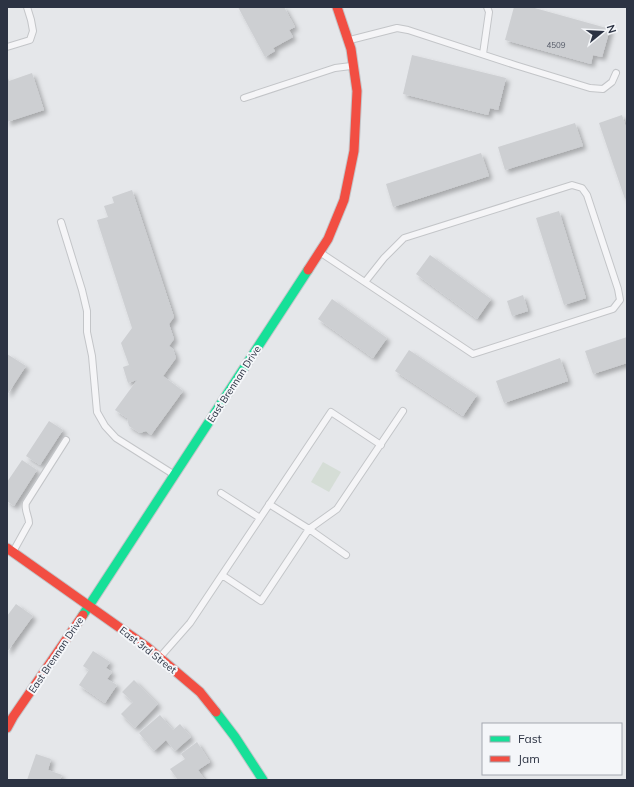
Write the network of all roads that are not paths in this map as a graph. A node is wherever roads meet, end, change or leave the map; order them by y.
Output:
1 (27, 7) edge
2 (337, 7) edge
3 (487, 7) edge
4 (348, 41) junction
5 (7, 47) edge
6 (483, 54) junction
7 (354, 66) junction
8 (616, 73) dead end
9 (244, 98) dead end
10 (61, 222) dead end
11 (319, 252) junction
12 (364, 282) junction
13 (403, 411) dead end
14 (66, 440) dead end
15 (381, 445) junction
16 (175, 475) junction
17 (221, 493) dead end
18 (269, 504) junction
19 (260, 518) junction
20 (309, 529) junction
21 (10, 550) edge
22 (346, 555) dead end
23 (222, 575) junction
24 (89, 606) junction
25 (160, 658) junction
26 (7, 728) edge
27 (264, 780) edge

1 - 5 lane
2 - 4 street, East Brennan Drive
3 - 6 lane
4 - 6 lane
4 - 7 street, East Brennan Drive
6 - 8 lane
7 - 9 lane
7 - 11 street, East Brennan Drive
10 - 16 lane
11 - 12 lane
11 - 16 street, East Brennan Drive
12 - 12 lane
13 - 15 lane
14 - 21 lane
15 - 18 lane
15 - 20 lane
16 - 24 street, East Brennan Drive
17 - 19 lane
18 - 19 lane
18 - 20 lane
19 - 23 lane
20 - 22 lane
20 - 23 lane
21 - 24 street, East 3rd Street
23 - 25 lane
24 - 25 street, East 3rd Street
24 - 26 street, East Brennan Drive
25 - 27 street, East 3rd Street

